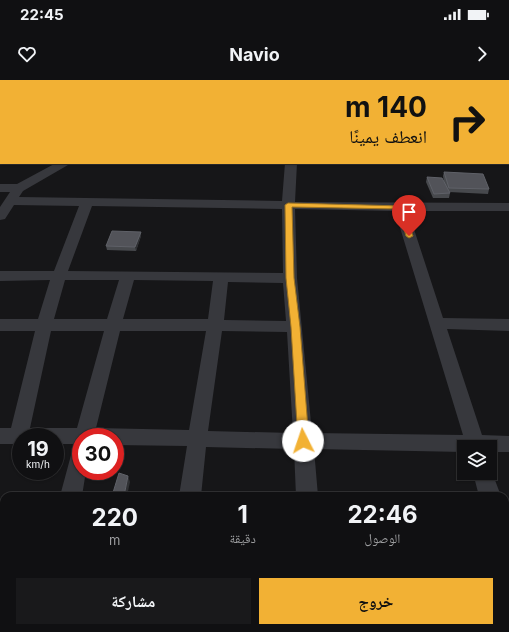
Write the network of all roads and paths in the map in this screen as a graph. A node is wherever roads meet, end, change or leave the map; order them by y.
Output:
1 (62, 164) edge
2 (291, 164) edge
3 (0, 188) edge
4 (19, 188) junction
5 (9, 201) junction
6 (87, 202) junction
7 (288, 205) junction
8 (400, 207) junction
9 (509, 207) edge
10 (0, 216) edge
11 (128, 275) junction
12 (0, 276) edge
13 (59, 276) junction
14 (221, 278) junction
15 (290, 278) junction
16 (437, 323) junction
17 (0, 325) edge
18 (44, 325) junction
19 (216, 325) junction
20 (509, 325) edge
21 (112, 326) junction
22 (295, 327) junction
23 (21, 428) edge
24 (86, 428) edge
25 (0, 436) edge
26 (12, 436) edge
27 (196, 439) junction
28 (124, 440) edge
29 (473, 440) edge
30 (303, 441) junction
31 (497, 444) edge
32 (509, 444) edge
33 (457, 445) edge
34 (74, 480) edge
35 (485, 480) edge
36 (72, 492) edge
37 (190, 492) edge
38 (307, 492) edge
39 (489, 492) edge

1 - 4 street
2 - 7 street
3 - 4 street
4 - 5 street
5 - 6 street
5 - 10 street
6 - 7 street
6 - 13 street
7 - 8 street
7 - 15 street
8 - 9 street
8 - 16 street
11 - 13 street
11 - 14 street
11 - 21 street
12 - 13 street
13 - 18 street
14 - 15 street
14 - 19 street
15 - 22 street
16 - 20 street
16 - 29 street
17 - 18 street
18 - 21 street
18 - 23 street
19 - 21 street
19 - 22 street
19 - 27 street
21 - 24 street
22 - 30 street
25 - 26 street
27 - 28 street
27 - 30 street
27 - 37 street
30 - 33 street
30 - 38 street
31 - 32 street
34 - 36 street
35 - 39 street

